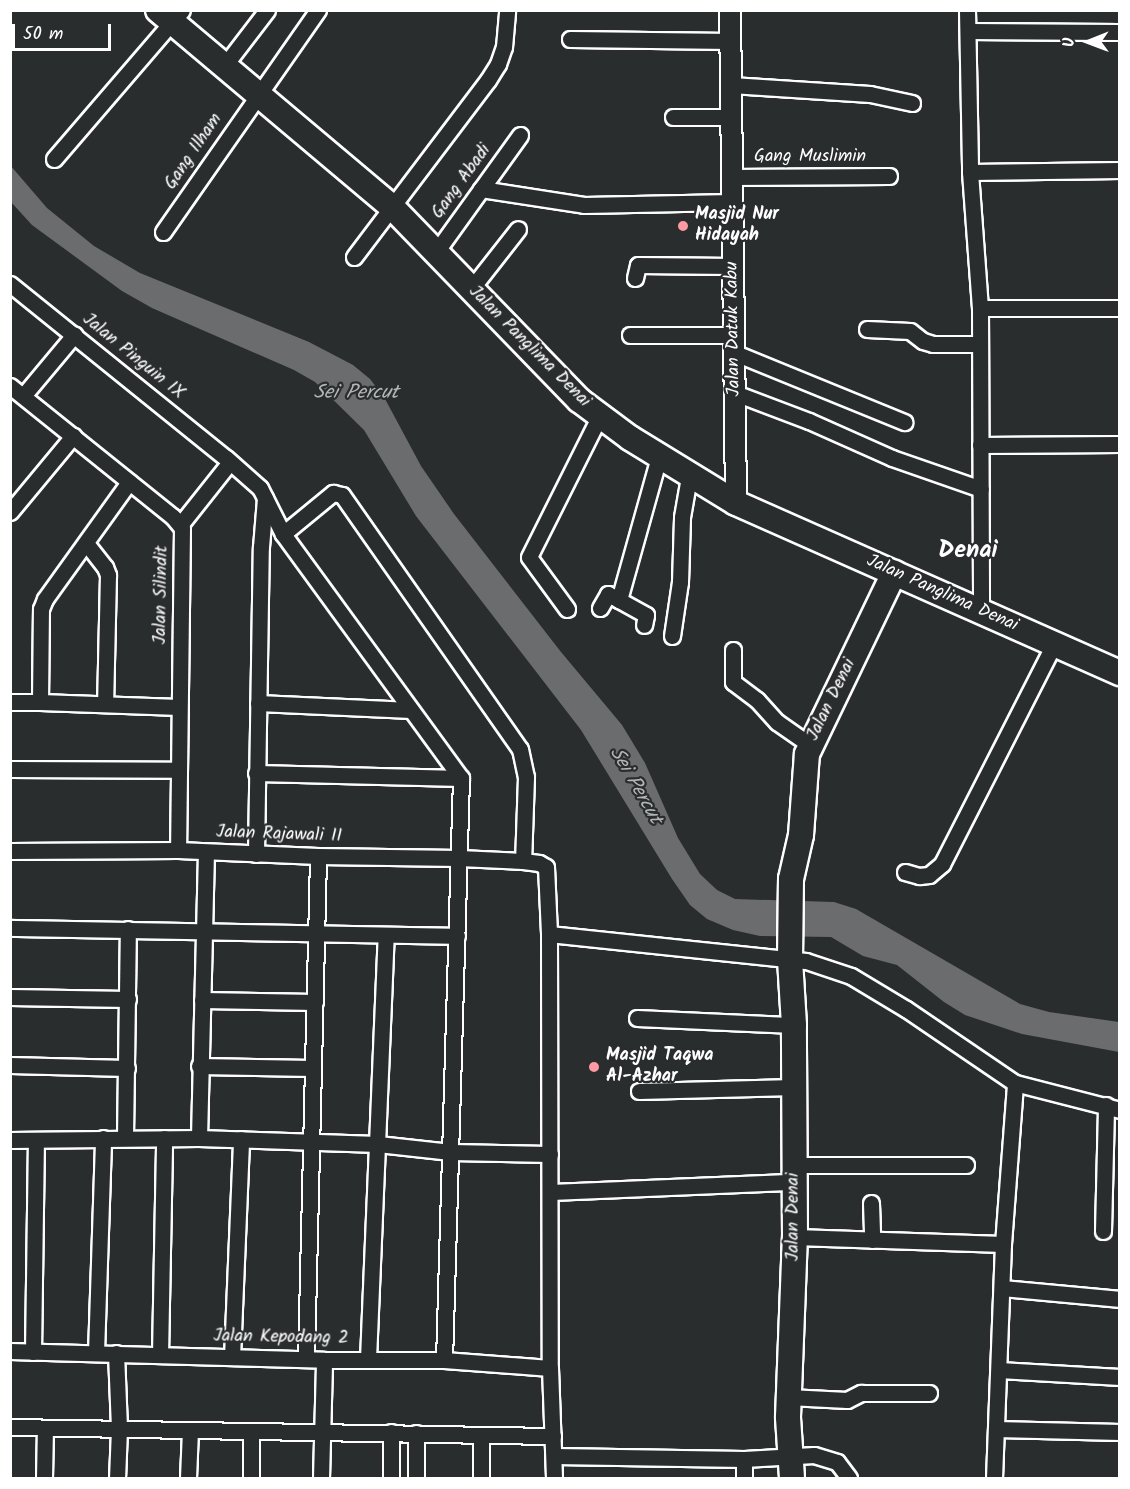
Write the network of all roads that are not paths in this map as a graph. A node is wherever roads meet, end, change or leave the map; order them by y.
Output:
1 (267, 10) edge
2 (318, 10) edge
3 (507, 10) edge
4 (729, 10) edge
5 (967, 10) edge
6 (171, 14) edge
7 (968, 31) junction
8 (1119, 32) edge
9 (570, 39) dead end
10 (731, 41) junction
11 (225, 65) junction
12 (731, 85) junction
13 (258, 93) junction
14 (912, 103) dead end
15 (673, 117) dead end
16 (731, 117) junction
17 (520, 135) dead end
18 (54, 159) dead end
19 (1119, 170) edge
20 (970, 172) junction
21 (889, 176) dead end
22 (731, 177) junction
23 (481, 189) junction
24 (732, 202) junction
25 (393, 208) junction
26 (518, 230) dead end
27 (163, 232) dead end
28 (436, 252) junction
29 (354, 257) dead end
30 (733, 266) junction
31 (635, 278) dead end
32 (10, 284) edge
33 (471, 290) junction
34 (980, 308) junction
35 (1119, 308) edge
36 (867, 329) dead end
37 (74, 335) junction
38 (630, 336) dead end
39 (735, 344) junction
40 (980, 344) junction
41 (10, 386) edge
42 (735, 393) junction
43 (23, 396) junction
44 (600, 415) junction
45 (904, 422) dead end
46 (73, 436) junction
47 (1119, 444) edge
48 (980, 445) junction
49 (658, 457) junction
50 (230, 462) junction
51 (689, 477) junction
52 (129, 482) junction
53 (981, 489) junction
54 (265, 495) junction
55 (14, 502) edge
56 (736, 503) junction
57 (180, 525) junction
58 (283, 534) junction
59 (86, 543) junction
60 (894, 573) junction
61 (619, 600) junction
62 (600, 608) dead end
63 (567, 609) dead end
64 (981, 610) junction
65 (644, 625) dead end
66 (672, 636) dead end
67 (1054, 644) junction
68 (734, 650) dead end
69 (1119, 673) edge
70 (10, 702) edge
71 (40, 702) junction
72 (105, 704) junction
73 (258, 704) junction
74 (179, 707) junction
75 (411, 710) junction
76 (810, 745) junction
77 (10, 769) edge
78 (177, 770) junction
79 (256, 773) junction
80 (461, 778) junction
81 (178, 850) junction
82 (10, 851) edge
83 (206, 853) junction
84 (256, 854) junction
85 (318, 856) junction
86 (459, 858) junction
87 (523, 861) junction
88 (905, 872) dead end
89 (10, 928) edge
90 (128, 929) junction
91 (204, 931) junction
92 (549, 934) junction
93 (316, 935) junction
94 (386, 936) junction
95 (457, 936) junction
96 (798, 954) junction
97 (10, 997) edge
98 (128, 999) junction
99 (202, 1000) junction
100 (315, 1002) junction
101 (637, 1018) dead end
102 (794, 1021) junction
103 (10, 1065) edge
104 (199, 1066) junction
105 (127, 1068) junction
106 (312, 1068) junction
107 (1015, 1083) junction
108 (794, 1087) junction
109 (639, 1091) dead end
110 (1113, 1108) edge
111 (125, 1137) junction
112 (103, 1138) junction
113 (164, 1138) junction
114 (199, 1138) junction
115 (241, 1139) junction
116 (10, 1140) edge
117 (36, 1140) junction
118 (309, 1142) junction
119 (378, 1144) junction
120 (451, 1152) junction
121 (550, 1154) junction
122 (966, 1165) dead end
123 (794, 1173) junction
124 (551, 1192) junction
125 (871, 1203) dead end
126 (1103, 1231) dead end
127 (795, 1237) junction
128 (872, 1240) junction
129 (1003, 1244) junction
130 (1002, 1288) junction
131 (1119, 1299) edge
132 (10, 1351) edge
133 (33, 1352) junction
134 (96, 1353) junction
135 (116, 1353) junction
136 (160, 1355) junction
137 (232, 1357) junction
138 (306, 1359) junction
139 (368, 1359) junction
140 (324, 1360) junction
141 (444, 1360) junction
142 (550, 1368) junction
143 (999, 1370) junction
144 (1119, 1377) edge
145 (929, 1393) dead end
146 (788, 1407) junction
147 (10, 1427) edge
148 (45, 1428) junction
149 (119, 1429) junction
150 (996, 1429) junction
151 (190, 1431) junction
152 (251, 1432) junction
153 (392, 1432) junction
154 (1119, 1432) edge
155 (416, 1433) junction
156 (322, 1434) junction
157 (481, 1435) junction
158 (553, 1436) junction
159 (555, 1456) junction
160 (744, 1459) junction
161 (785, 1468) edge
162 (44, 1479) edge
163 (117, 1479) edge
164 (188, 1479) edge
165 (250, 1479) edge
166 (321, 1479) edge
167 (391, 1479) edge
168 (416, 1479) edge
169 (481, 1479) edge
170 (554, 1479) edge
171 (744, 1479) edge
172 (849, 1479) edge
173 (994, 1479) edge

1 - 11 street
2 - 13 street, Gang Ilham
3 - 25 street
4 - 10 street, Jalan Datuk Kabu
5 - 7 street
6 - 11 main road, Jalan Panglima Denai
6 - 18 street
7 - 8 street
7 - 20 street
9 - 10 street
10 - 12 street, Jalan Datuk Kabu
11 - 13 main road, Jalan Panglima Denai
12 - 14 street
12 - 16 street, Jalan Datuk Kabu
13 - 25 main road, Jalan Panglima Denai
13 - 27 street, Gang Ilham
15 - 16 street
16 - 22 street, Jalan Datuk Kabu
17 - 23 street, Gang Abadi
19 - 20 street
20 - 34 street
21 - 22 street, Gang Muslimin
22 - 24 street, Jalan Datuk Kabu
23 - 24 street
23 - 28 street, Gang Abadi
24 - 30 street, Jalan Datuk Kabu
25 - 28 main road, Jalan Panglima Denai
25 - 29 street
26 - 33 street
28 - 33 main road, Jalan Panglima Denai
30 - 31 street
30 - 39 street, Jalan Datuk Kabu
32 - 37 street, Jalan Pinguin IX
33 - 44 main road, Jalan Panglima Denai
34 - 35 street
34 - 40 street
36 - 40 street
37 - 43 street
37 - 50 street, Jalan Pinguin IX
38 - 39 street
39 - 42 street, Jalan Datuk Kabu
39 - 45 street
40 - 48 street
41 - 43 street, Jalan Silindit
42 - 53 street
42 - 56 street, Jalan Datuk Kabu
43 - 46 street, Jalan Silindit
44 - 49 main road, Jalan Panglima Denai
44 - 63 street
46 - 52 street, Jalan Silindit
46 - 55 street
47 - 48 street
48 - 53 street
49 - 51 main road, Jalan Panglima Denai
49 - 61 street
50 - 54 street, Jalan Pinguin IX
50 - 57 street
51 - 56 main road, Jalan Panglima Denai
51 - 66 street
52 - 57 street, Jalan Silindit
52 - 59 street
53 - 64 street
54 - 58 street
54 - 73 street
56 - 60 main road, Jalan Panglima Denai
57 - 74 street, Jalan Silindit
58 - 75 street
58 - 87 street
59 - 71 street
59 - 72 street
60 - 64 main road, Jalan Panglima Denai
60 - 76 main road, Jalan Denai
61 - 62 street
61 - 65 street
64 - 67 main road, Jalan Panglima Denai
67 - 69 main road, Jalan Panglima Denai
67 - 88 street
68 - 76 street
70 - 71 street
71 - 72 street
72 - 74 street
73 - 75 street
73 - 79 street
74 - 78 street, Jalan Silindit
75 - 80 street
76 - 96 main road, Jalan Denai
77 - 78 street
78 - 81 street, Jalan Silindit
79 - 80 street
79 - 84 street
80 - 86 street
81 - 82 street, Jalan Rajawali II
81 - 83 street, Jalan Rajawali II
83 - 84 street, Jalan Rajawali II
83 - 91 street
84 - 85 street, Jalan Rajawali II
85 - 86 street, Jalan Rajawali II
85 - 93 street
86 - 87 street, Jalan Rajawali II
86 - 95 street
87 - 92 street, Jalan Rajawali II
89 - 90 street
90 - 91 street
90 - 98 street
91 - 93 street
91 - 99 street
92 - 96 street
92 - 121 street
93 - 94 street
93 - 100 street
94 - 95 street
94 - 119 street
95 - 120 street
96 - 102 main road, Jalan Denai
96 - 107 street
97 - 98 street
98 - 105 street
99 - 100 street
99 - 104 street
100 - 106 street
101 - 102 street
102 - 108 main road, Jalan Denai
103 - 105 street
104 - 106 street
104 - 114 street
105 - 111 street
106 - 118 street
107 - 110 street
107 - 129 street
108 - 109 street
108 - 123 main road, Jalan Denai
110 - 126 street
111 - 112 street
111 - 113 street
112 - 117 street
112 - 134 street
113 - 114 street
113 - 136 street
114 - 115 street
115 - 118 street
115 - 137 street
116 - 117 street
117 - 133 street
118 - 119 street
118 - 138 street
119 - 120 street
119 - 139 street
120 - 121 street
120 - 141 street
121 - 124 street
122 - 123 street
123 - 124 street
123 - 127 main road, Jalan Denai
124 - 142 street
125 - 128 street
127 - 128 street
127 - 146 main road, Jalan Denai
128 - 129 street
129 - 130 street
130 - 131 street
130 - 143 street
132 - 133 street, Jalan Kepodang 2
133 - 134 street, Jalan Kepodang 2
134 - 135 street, Jalan Kepodang 2
135 - 136 street, Jalan Kepodang 2
135 - 149 street
136 - 137 street, Jalan Kepodang 2
137 - 138 street, Jalan Kepodang 2
138 - 140 street, Jalan Kepodang 2
139 - 140 street, Jalan Kepodang 2
139 - 141 street, Jalan Kepodang 2
140 - 156 street
141 - 142 street, Jalan Kepodang 2
142 - 158 street
143 - 144 street
143 - 150 street
145 - 146 street
146 - 161 main road, Jalan Denai
147 - 148 street
148 - 149 street
148 - 162 street
149 - 151 street
149 - 163 street
150 - 154 street
150 - 173 street
151 - 152 street
151 - 164 street
152 - 156 street
152 - 165 street
153 - 155 street
153 - 156 street
153 - 167 street
155 - 157 street
155 - 168 street
156 - 166 street
157 - 158 street
157 - 169 street
158 - 159 street
159 - 160 street
159 - 170 street
160 - 161 street
160 - 171 street
161 - 172 street

